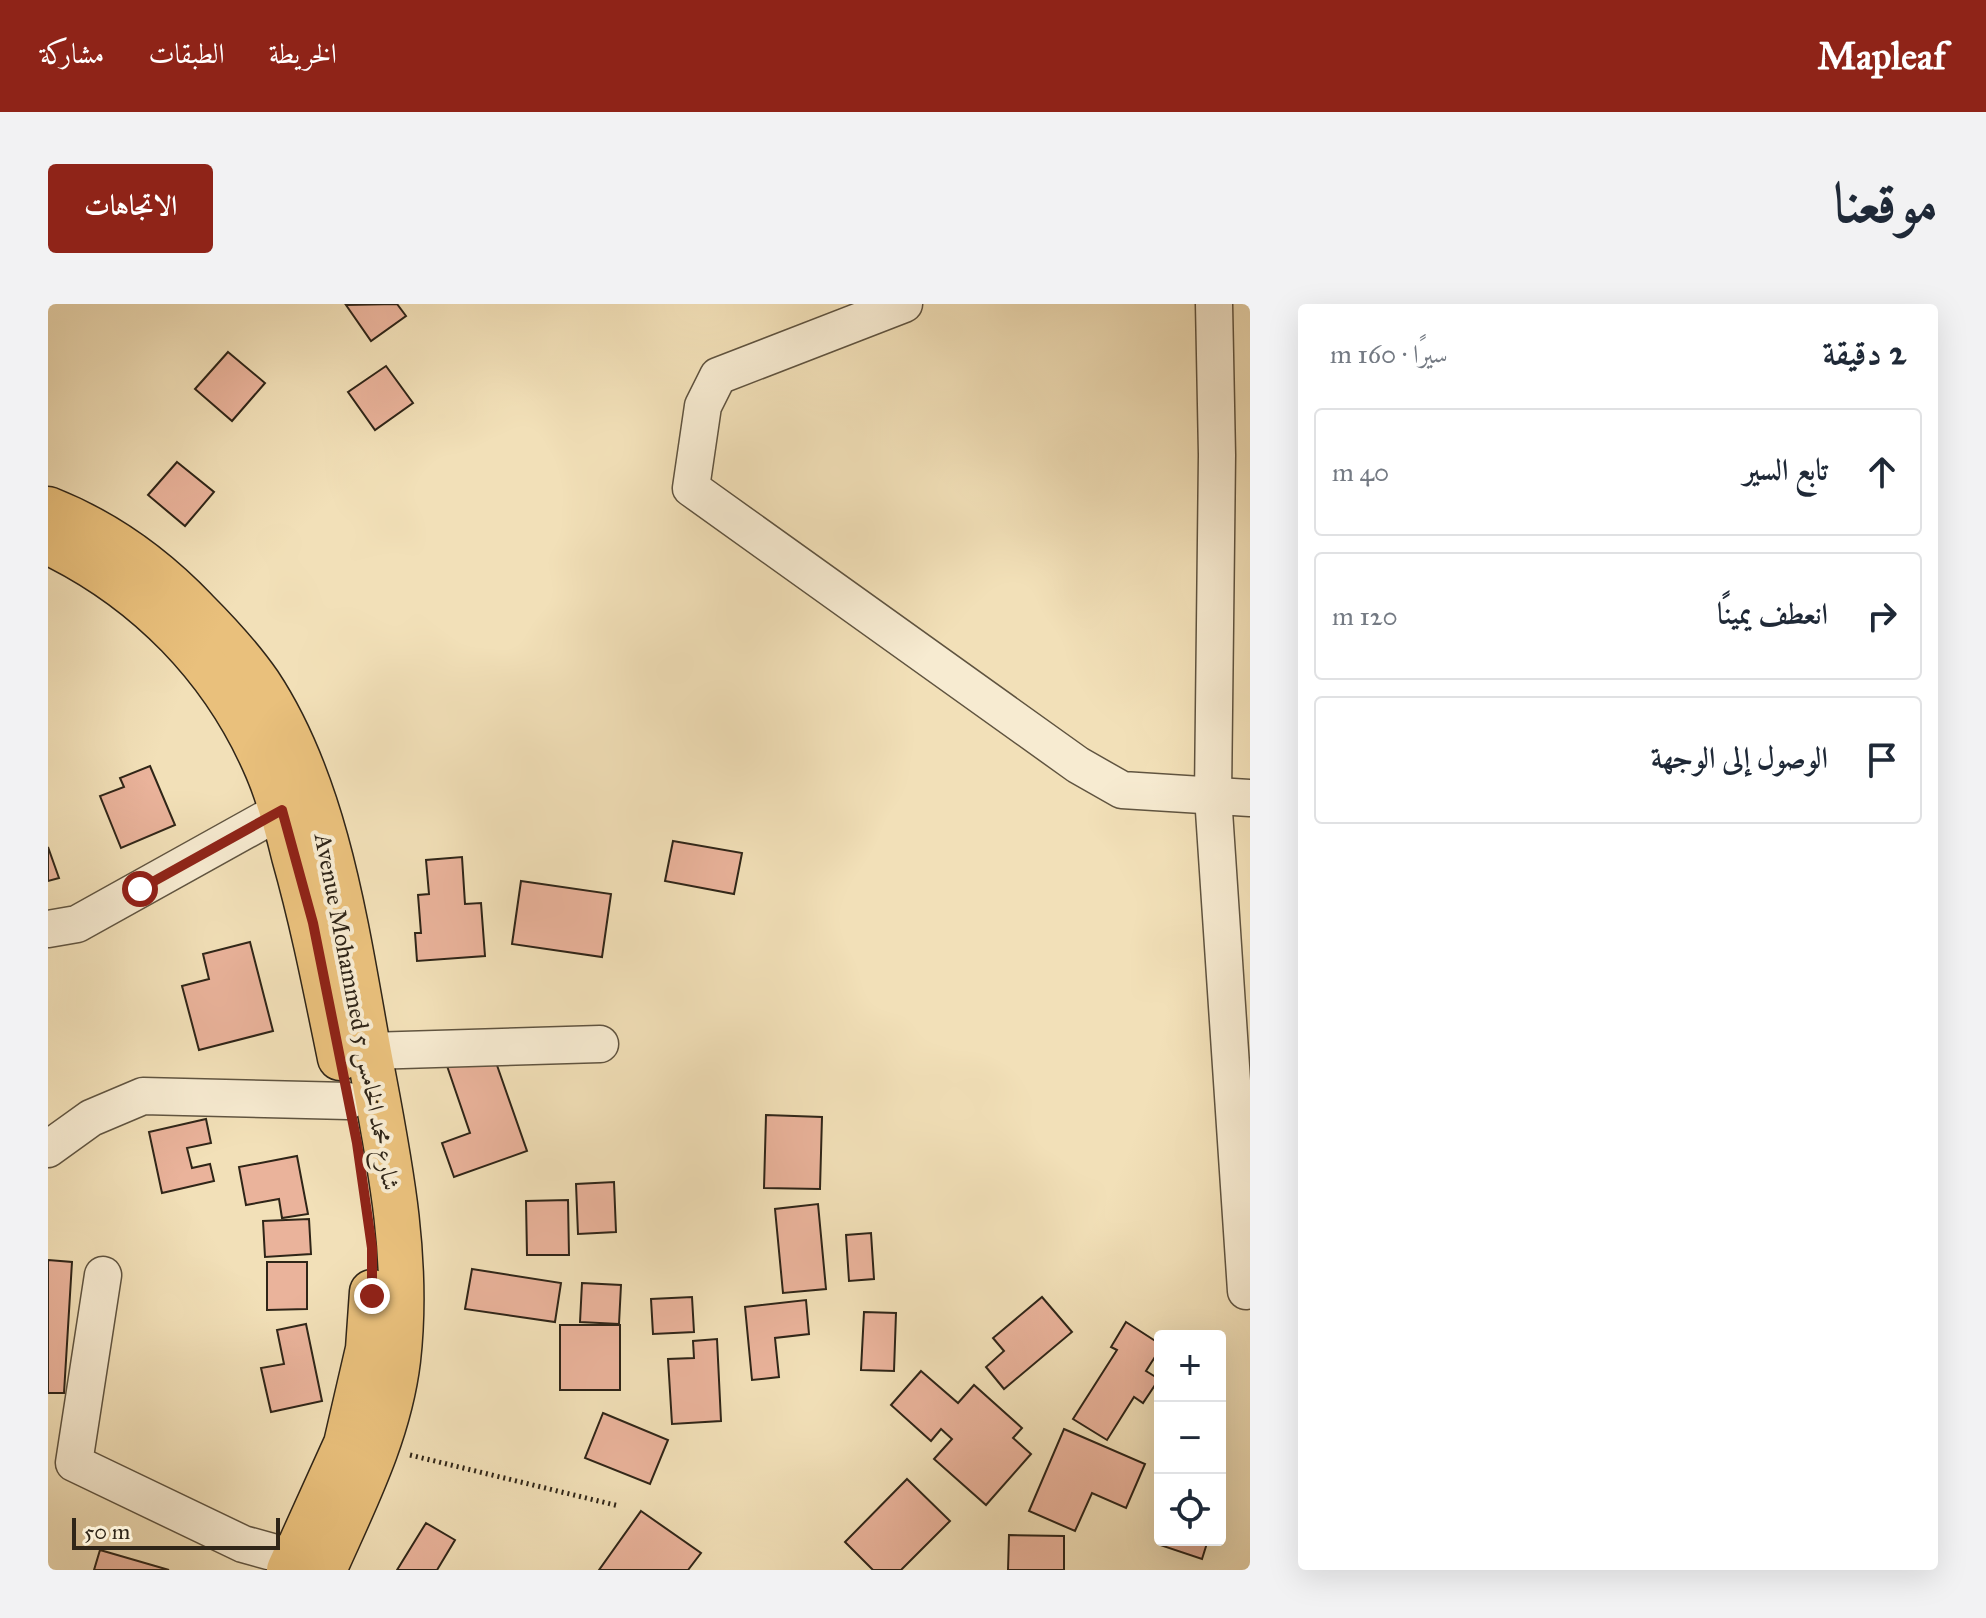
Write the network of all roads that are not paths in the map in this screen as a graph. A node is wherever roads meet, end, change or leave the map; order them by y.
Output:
1 (904, 304) edge
2 (1214, 304) edge
3 (48, 509) edge
4 (48, 542) edge
5 (1213, 796) junction
6 (1250, 798) edge
7 (282, 810) junction
8 (48, 929) edge
9 (600, 1044) dead end
10 (369, 1051) junction
11 (348, 1101) junction
12 (48, 1149) edge
13 (103, 1275) dead end
14 (1246, 1291) dead end
15 (61, 1461) edge
16 (302, 1566) edge

1 - 5 street
2 - 5 street
3 - 10 main road, Avenue Mohammed 5 شارع محمد الخامس
4 - 7 main road, Avenue Mohammed 5 شارع محمد الخامس
5 - 6 street
5 - 14 street
7 - 8 street
7 - 11 main road, Avenue Mohammed 5 شارع محمد الخامس
9 - 10 street
10 - 16 main road, Avenue Mohammed 5 شارع محمد الخامس
11 - 12 street
11 - 16 main road, Avenue Mohammed 5 شارع محمد الخامس
13 - 15 street
15 - 16 street

